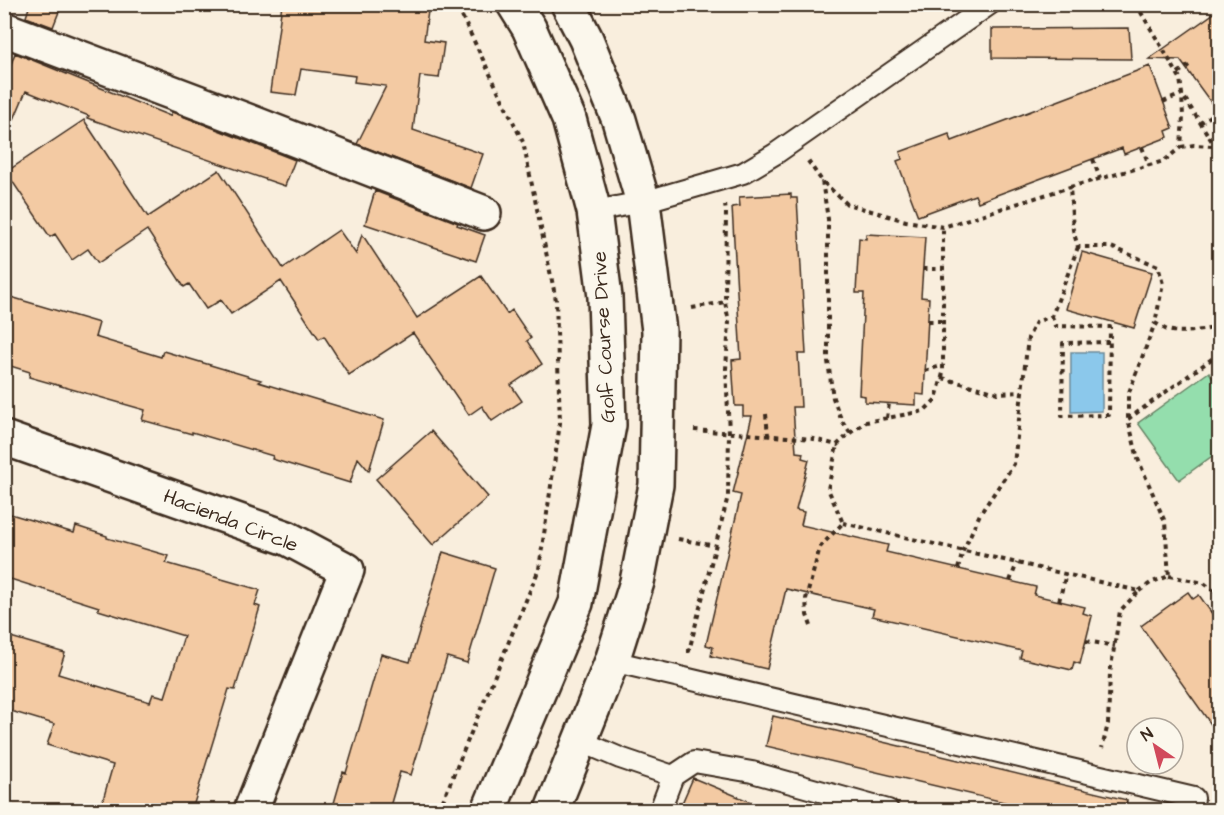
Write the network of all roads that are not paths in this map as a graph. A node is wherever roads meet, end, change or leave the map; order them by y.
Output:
1 (514, 4) edge
2 (568, 4) edge
3 (990, 4) edge
4 (4, 29) edge
5 (643, 202) junction
6 (594, 211) junction
7 (483, 213) dead end
8 (4, 438) edge
9 (612, 661) junction
10 (580, 741) junction
11 (673, 776) junction
12 (251, 810) edge
13 (489, 810) edge
14 (552, 810) edge
15 (660, 810) edge
16 (888, 810) edge
17 (1192, 810) edge

1 - 6 street, Golf Course Drive
2 - 5 street
3 - 5 lane
4 - 7 street
5 - 6 lane
5 - 9 street
6 - 13 street, Golf Course Drive
8 - 12 street, Hacienda Circle
9 - 10 street
9 - 17 lane
10 - 11 lane
10 - 14 street
11 - 15 lane
11 - 16 lane

